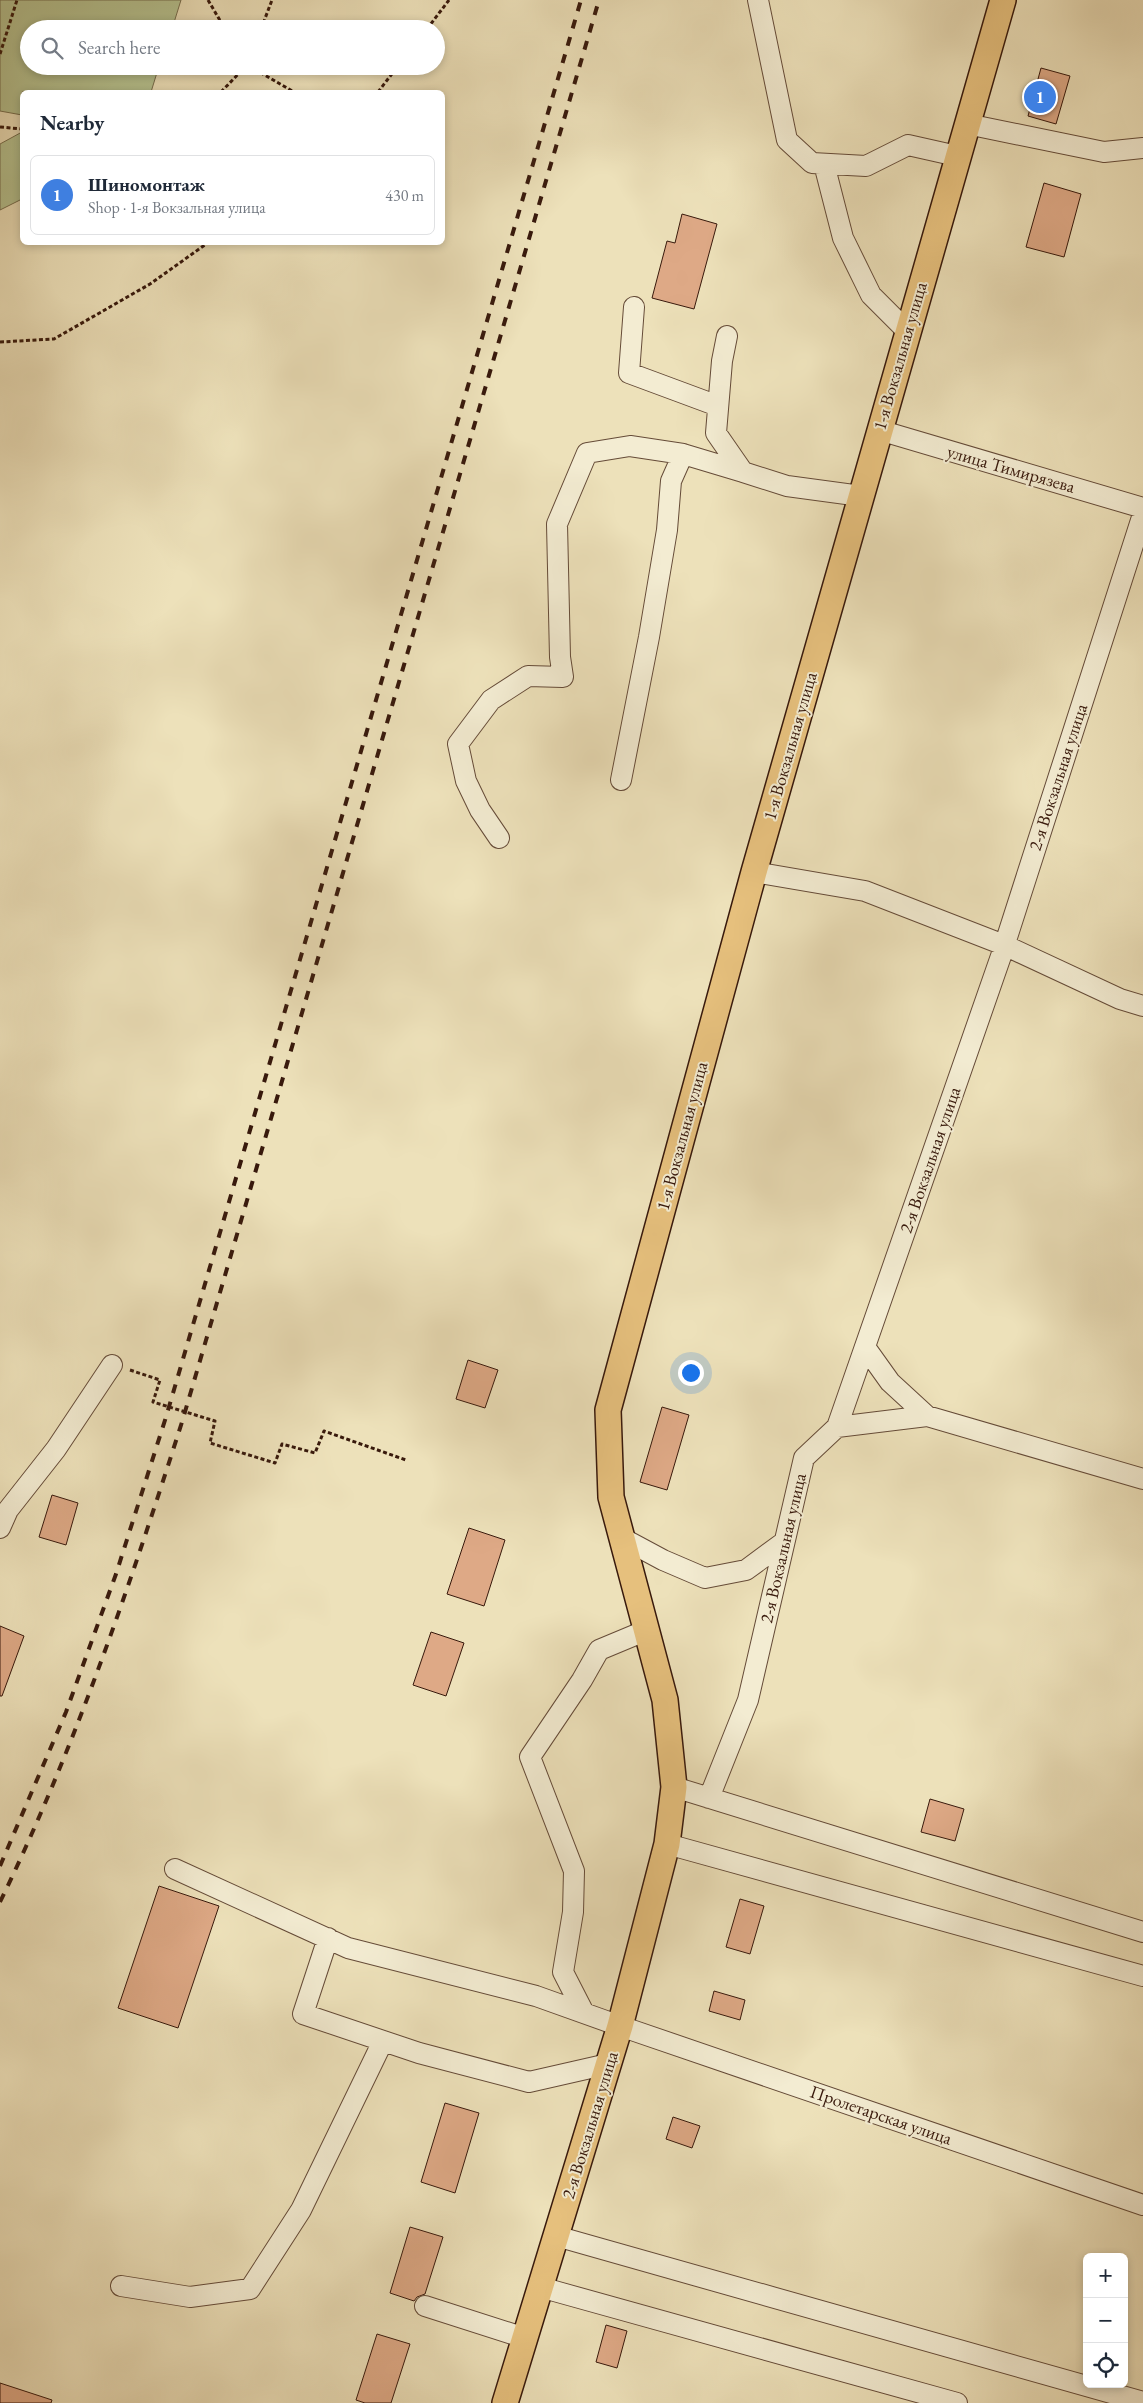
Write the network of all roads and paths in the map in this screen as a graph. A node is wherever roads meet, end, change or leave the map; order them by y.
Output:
1 (16, 0) edge
2 (208, 0) edge
3 (272, 0) edge
4 (449, 0) edge
5 (758, 0) edge
6 (1003, 0) edge
7 (220, 20) edge
8 (264, 20) edge
9 (434, 20) edge
10 (0, 54) edge
11 (239, 75) edge
12 (264, 75) edge
13 (391, 75) edge
14 (224, 90) edge
15 (290, 90) edge
16 (380, 90) edge
17 (967, 124) junction
18 (0, 127) edge
19 (20, 129) edge
20 (1143, 148) edge
21 (957, 156) junction
22 (824, 164) junction
23 (205, 245) edge
24 (634, 307) dead end
25 (907, 331) junction
26 (727, 336) dead end
27 (0, 342) edge
28 (718, 406) junction
29 (879, 430) junction
30 (683, 454) junction
31 (743, 472) junction
32 (861, 496) junction
33 (1143, 508) edge
34 (1143, 514) edge
35 (621, 780) dead end
36 (499, 838) dead end
37 (754, 872) junction
38 (1004, 945) junction
39 (1143, 1006) edge
40 (865, 1346) junction
41 (112, 1365) joint
42 (927, 1416) junction
43 (837, 1427) junction
44 (406, 1460) dead end
45 (1143, 1479) edge
46 (0, 1528) edge
47 (622, 1538) junction
48 (784, 1542) junction
49 (647, 1630) junction
50 (674, 1787) junction
51 (709, 1798) junction
52 (667, 1844) junction
53 (175, 1869) dead end
54 (1143, 1932) edge
55 (328, 1938) junction
56 (1143, 1976) edge
57 (584, 2013) junction
58 (620, 2026) junction
59 (383, 2041) junction
60 (608, 2064) junction
61 (1143, 2205) edge
62 (556, 2236) junction
63 (121, 2286) dead end
64 (540, 2287) junction
65 (425, 2306) dead end
66 (525, 2338) junction
67 (1143, 2402) edge
68 (505, 2403) edge
69 (957, 2403) edge

1 - 10 path
2 - 7 path
3 - 8 path
4 - 9 path
5 - 22 street
6 - 17 main road, 1-я Вокзальная улица
11 - 14 path
12 - 15 path
13 - 16 path
17 - 20 street
17 - 21 main road, 1-я Вокзальная улица
18 - 19 path
21 - 22 street
21 - 25 main road, 1-я Вокзальная улица
22 - 25 street
23 - 27 path
24 - 28 street
25 - 29 main road, 1-я Вокзальная улица
26 - 28 street
28 - 31 street
29 - 32 main road, 1-я Вокзальная улица
29 - 33 street, улица Тимирязева
30 - 31 street
30 - 35 street
30 - 36 street
31 - 32 street
32 - 37 main road, 1-я Вокзальная улица
34 - 38 street, 2-я Вокзальная улица
37 - 38 street
37 - 47 main road, 1-я Вокзальная улица
38 - 39 street
38 - 40 street, 2-я Вокзальная улица
40 - 42 street
40 - 43 street, 2-я Вокзальная улица
41 - 44 path
41 - 46 street
42 - 43 street
42 - 45 street
43 - 48 street, 2-я Вокзальная улица
47 - 48 street
47 - 49 main road, 1-я Вокзальная улица
48 - 51 street, 2-я Вокзальная улица
49 - 50 main road, 2-я Вокзальная улица
49 - 57 street
50 - 51 street
50 - 52 main road, 2-я Вокзальная улица
51 - 54 street
52 - 56 street
52 - 58 main road, 2-я Вокзальная улица
53 - 55 street, Пролетарская улица
55 - 57 street, Пролетарская улица
55 - 59 street
57 - 58 street, Пролетарская улица
58 - 60 main road, 2-я Вокзальная улица
58 - 61 street, Пролетарская улица
59 - 60 street
59 - 63 street
60 - 62 main road, 2-я Вокзальная улица
62 - 64 main road, 2-я Вокзальная улица
62 - 67 street
64 - 66 main road, 2-я Вокзальная улица
64 - 69 street
65 - 66 street
66 - 68 main road, 2-я Вокзальная улица

